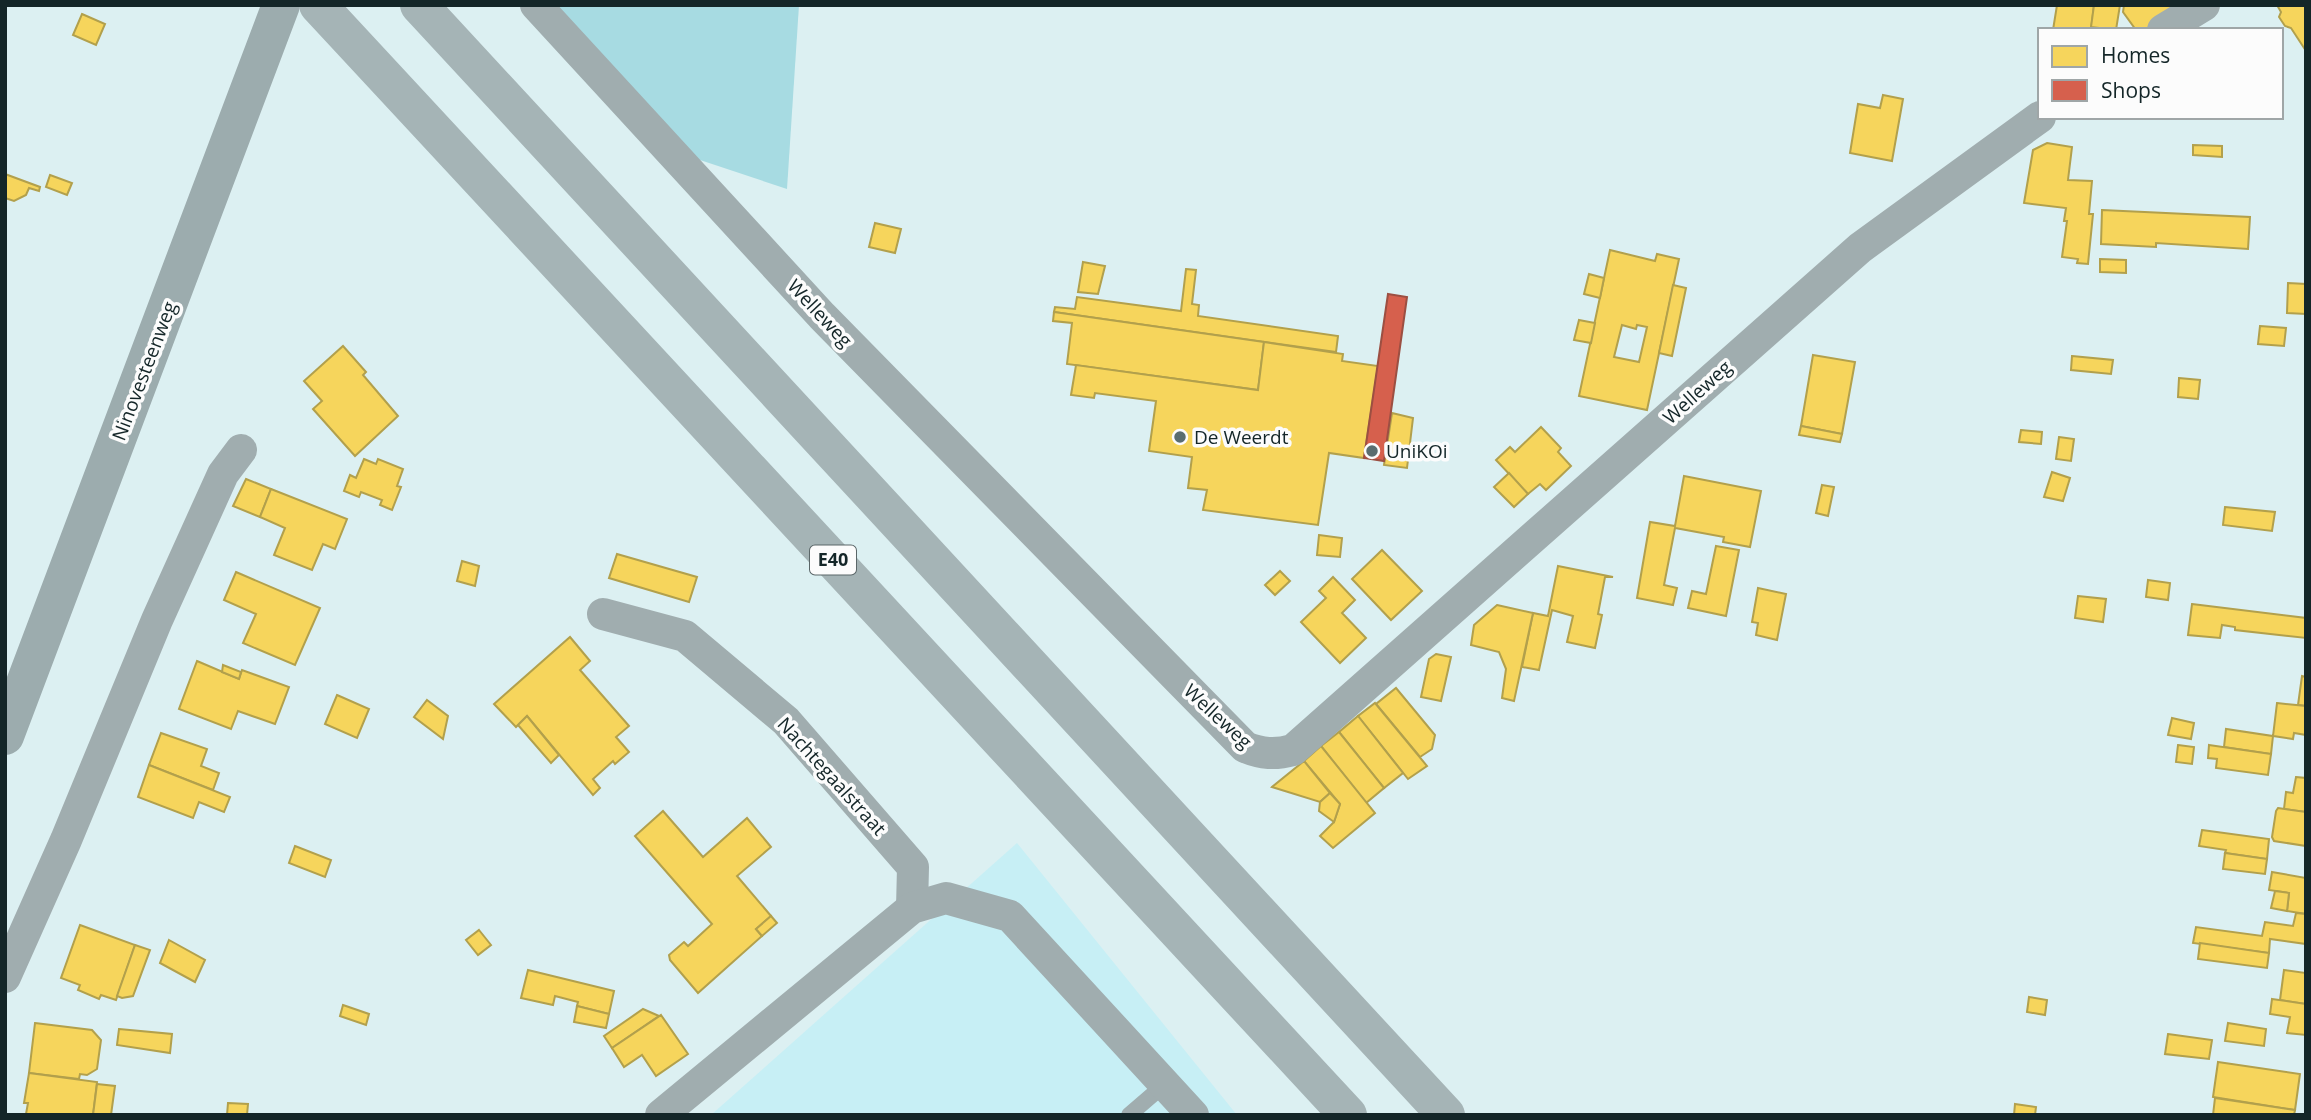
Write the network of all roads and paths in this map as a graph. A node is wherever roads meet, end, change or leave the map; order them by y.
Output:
1 (281, 5) edge
2 (318, 5) edge
3 (419, 5) edge
4 (536, 5) edge
5 (2204, 5) edge
6 (2165, 28) edge
7 (2038, 118) edge
8 (241, 450) dead end
9 (603, 614) dead end
10 (5, 736) edge
11 (912, 908) junction
12 (5, 977) edge
13 (1165, 1084) junction
14 (661, 1115) edge
15 (1129, 1115) edge
16 (1193, 1115) edge
17 (1348, 1115) edge
18 (1446, 1115) edge

1 - 10 main road, Ninovesteenweg
2 - 17 highway, E40
3 - 18 highway
4 - 7 street, Welleweg
5 - 6 street
8 - 12 street
9 - 11 street, Nachtegaalstraat
11 - 13 street
11 - 14 street
13 - 15 lane
13 - 16 street

